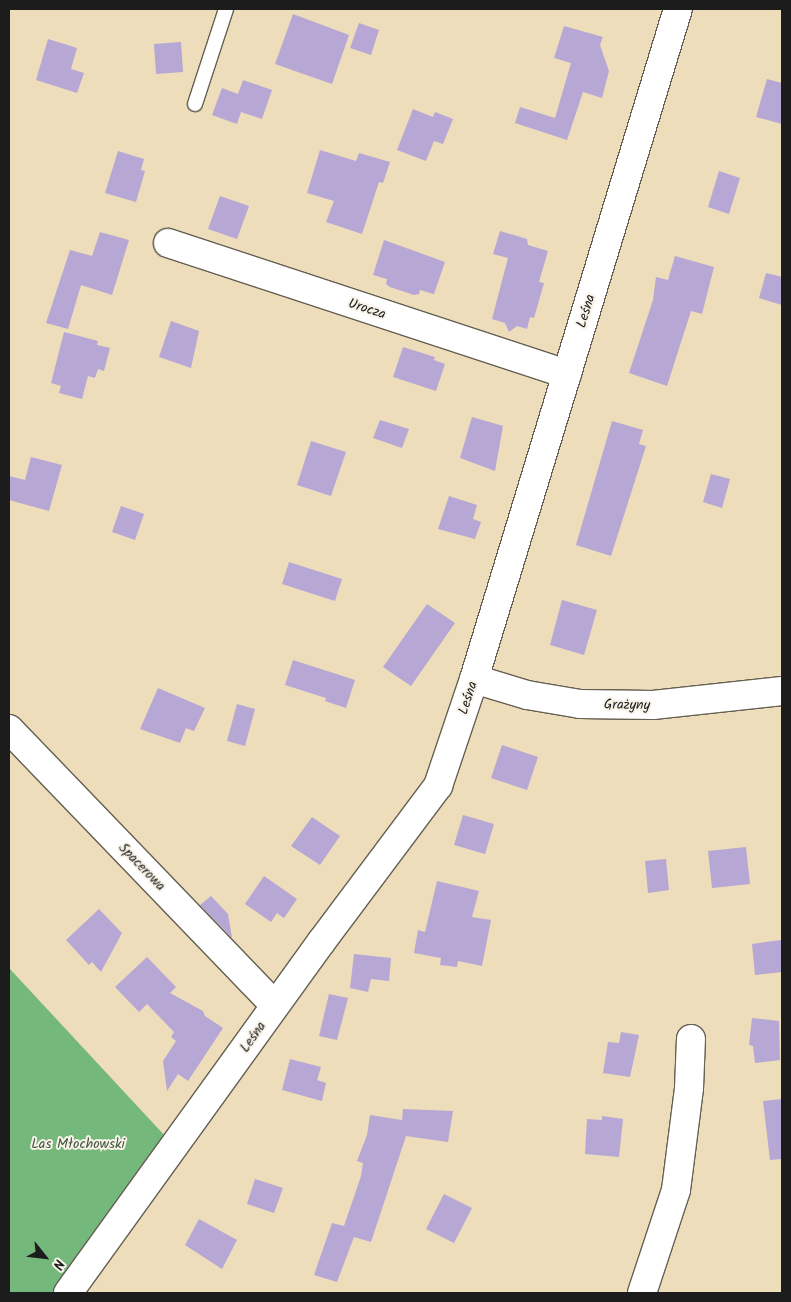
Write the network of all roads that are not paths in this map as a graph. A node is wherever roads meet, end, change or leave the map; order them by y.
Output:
1 (226, 9) edge
2 (678, 9) edge
3 (195, 104) dead end
4 (168, 243) dead end
5 (567, 374) junction
6 (474, 679) junction
7 (782, 691) edge
8 (9, 728) edge
9 (275, 1005) junction
10 (691, 1039) dead end
11 (68, 1293) edge
12 (642, 1293) edge

1 - 3 lane
2 - 5 street, Leśna
4 - 5 street, Urocza
5 - 6 street, Leśna
6 - 7 street, Grażyny
6 - 9 street, Leśna
8 - 9 street, Spacerowa
9 - 11 street, Leśna
10 - 12 street

